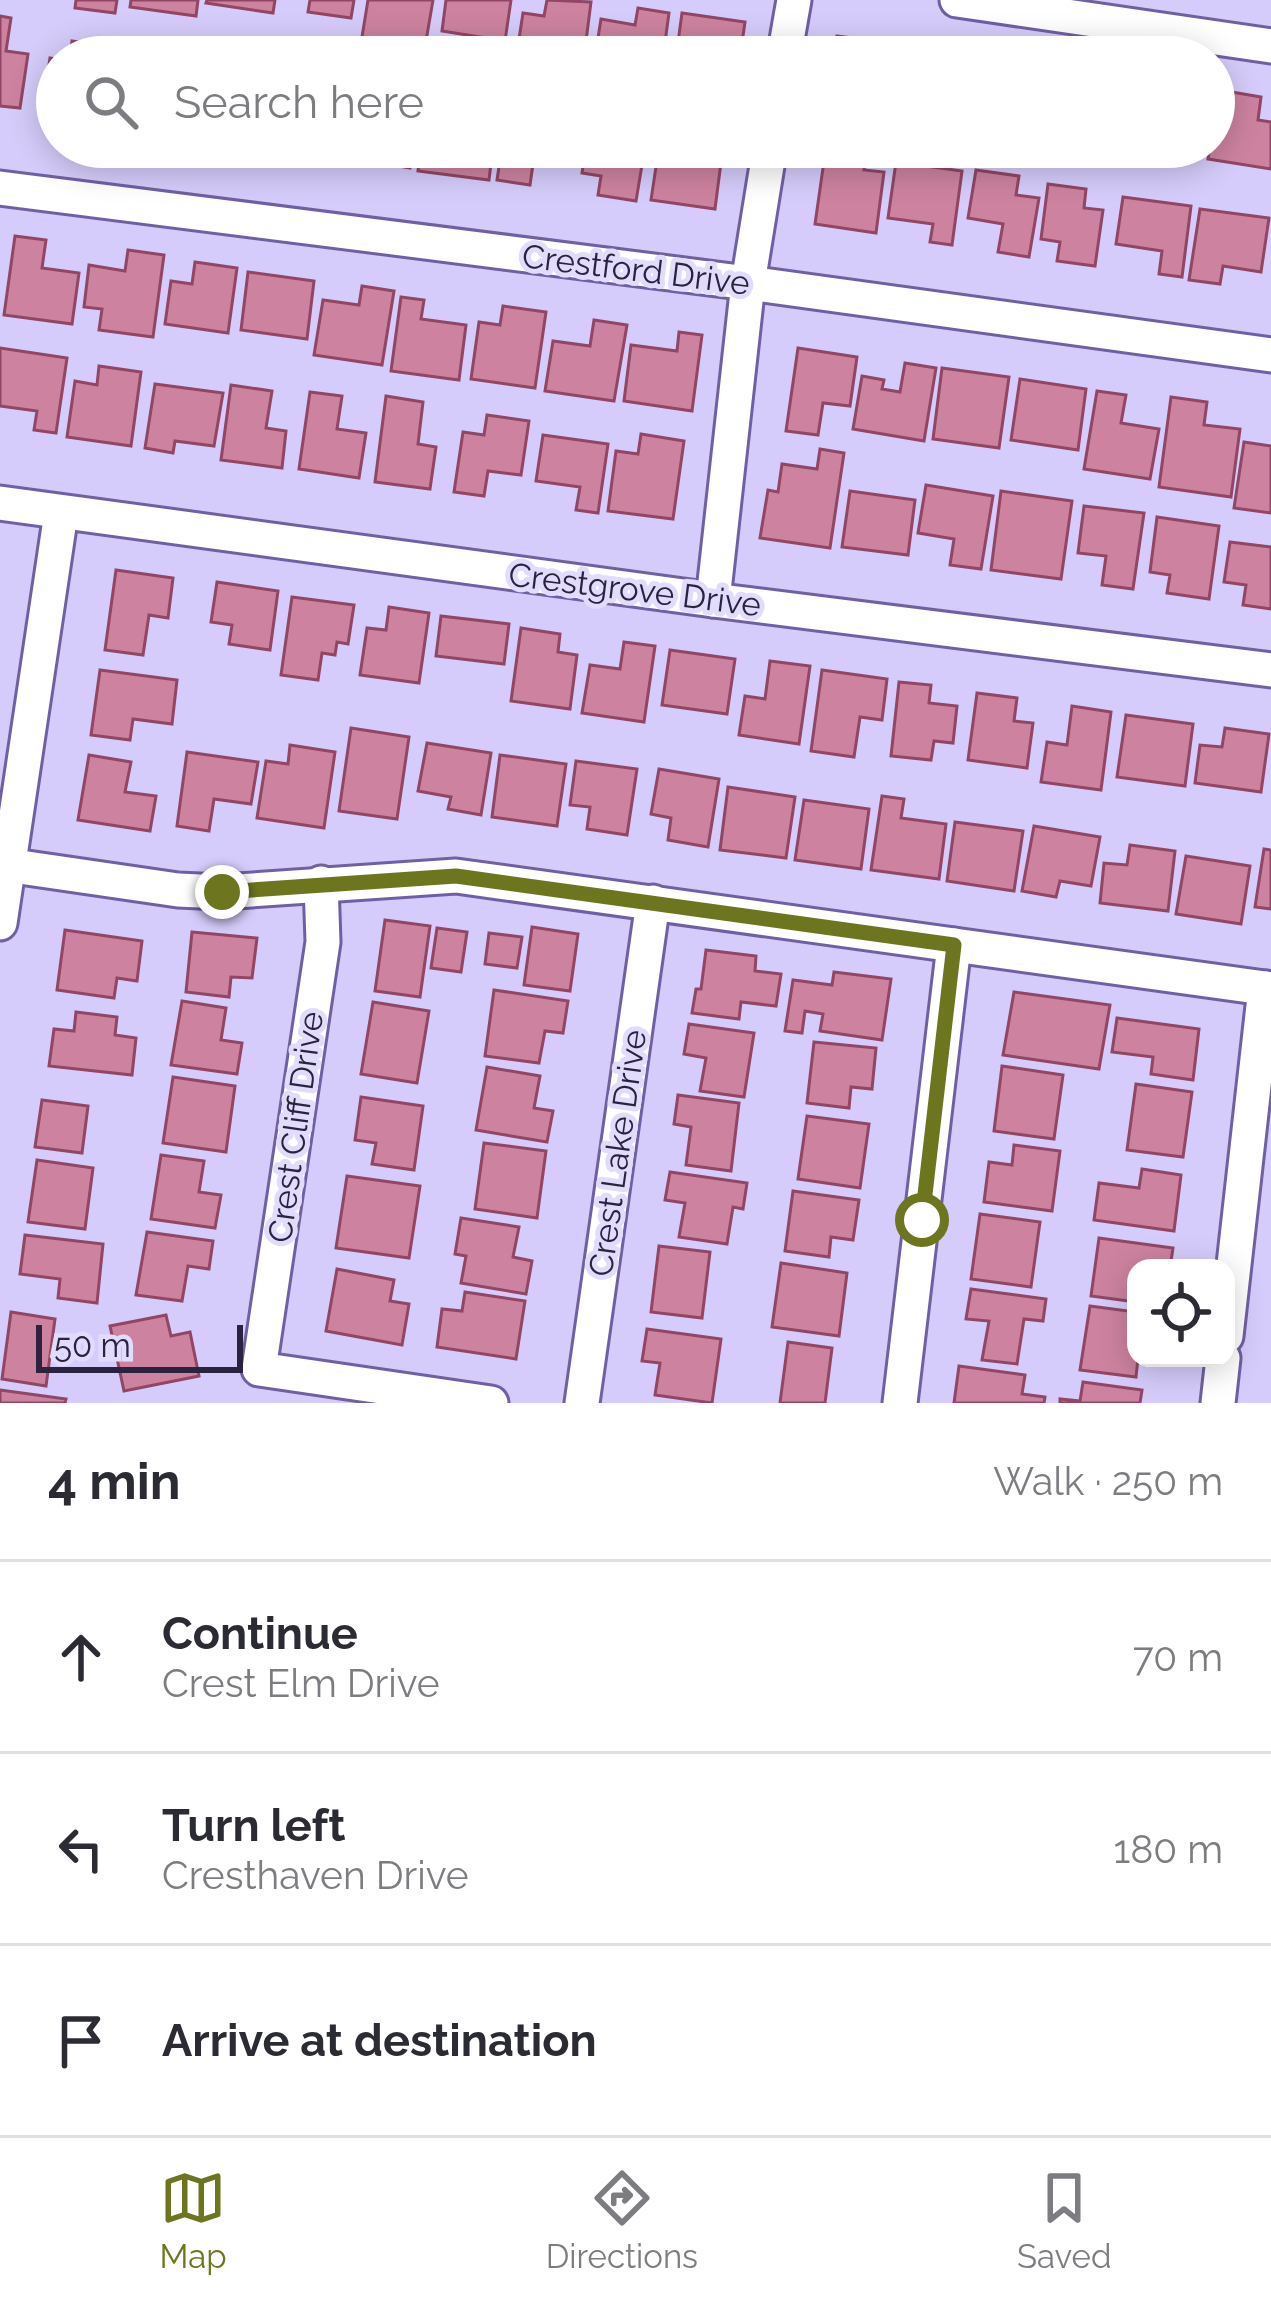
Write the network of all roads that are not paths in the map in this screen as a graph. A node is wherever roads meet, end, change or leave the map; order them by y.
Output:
1 (794, 0) edge
2 (957, 0) edge
3 (1155, 15) edge
4 (788, 36) edge
5 (1234, 36) edge
6 (1235, 36) edge
7 (1271, 46) edge
8 (767, 168) edge
9 (0, 188) edge
10 (748, 283) junction
11 (1271, 356) edge
12 (0, 503) edge
13 (61, 513) junction
14 (712, 600) junction
15 (1271, 670) edge
16 (4, 864) edge
17 (321, 884) junction
18 (653, 902) junction
19 (0, 923) edge
20 (954, 945) junction
21 (1268, 989) edge
22 (1235, 1262) edge
23 (1222, 1367) edge
24 (491, 1403) edge
25 (582, 1403) edge
26 (900, 1403) edge
27 (1218, 1403) edge

1 - 4 street
2 - 3 street
3 - 5 street
6 - 7 street
8 - 10 street
9 - 10 street, Crestford Drive
10 - 11 street, Crestford Drive
10 - 14 street
12 - 13 street, Crestgrove Drive
13 - 14 street, Crestgrove Drive
13 - 16 street
14 - 15 street, Crestgrove Drive
16 - 17 street
16 - 19 street
17 - 18 street
17 - 24 street, Crest Cliff Drive
18 - 20 street
18 - 25 street, Crest Lake Drive
20 - 21 street
20 - 26 street
21 - 22 street
23 - 27 street

